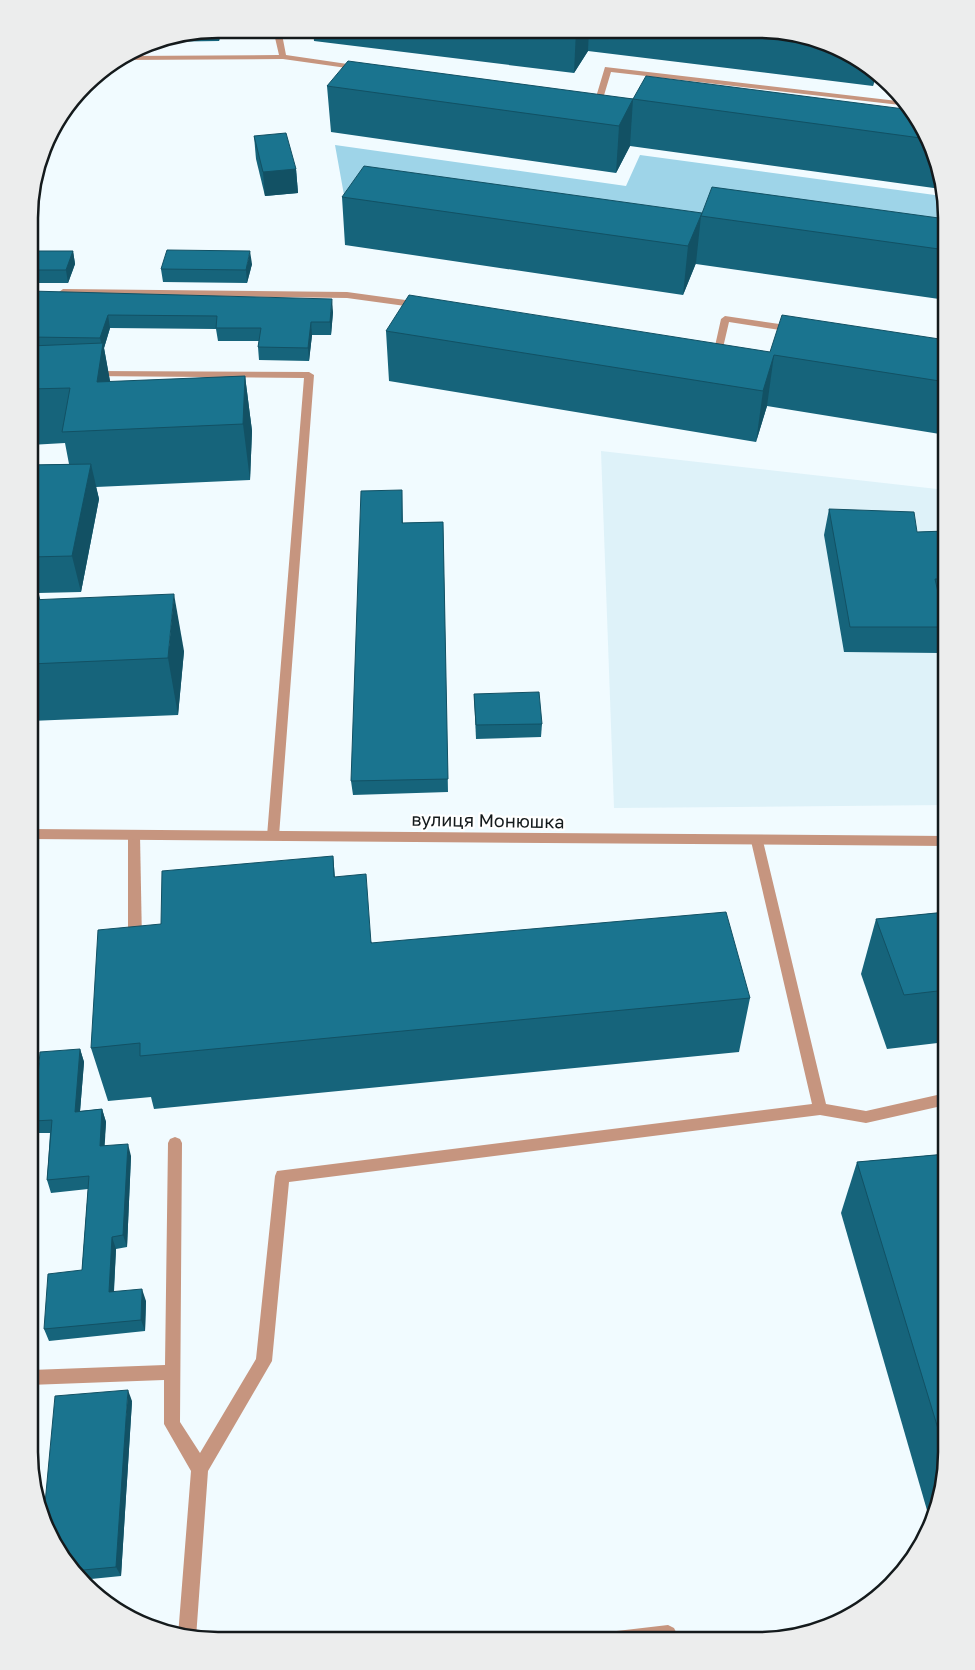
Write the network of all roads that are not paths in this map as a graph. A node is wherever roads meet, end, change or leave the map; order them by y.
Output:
1 (279, 38) edge
2 (283, 57) junction
3 (134, 58) edge
4 (372, 69) edge
5 (579, 98) edge
6 (896, 103) edge
7 (50, 292) edge
8 (425, 306) edge
9 (802, 330) edge
10 (700, 347) edge
11 (80, 374) edge
12 (38, 834) edge
13 (134, 835) junction
14 (273, 836) junction
15 (757, 841) junction
16 (938, 841) edge
17 (134, 953) edge
18 (938, 1103) edge
19 (820, 1109) junction
20 (175, 1143) dead end
21 (172, 1372) junction
22 (38, 1378) edge
23 (200, 1469) junction
24 (188, 1630) edge

1 - 2 street
2 - 3 street
2 - 4 street
5 - 6 street
7 - 8 street
9 - 10 street
11 - 14 street
12 - 13 street, вулиця Монюшка
13 - 14 street, вулиця Монюшка
13 - 17 street
14 - 15 street, вулиця Монюшка
15 - 16 street, вулиця Монюшка
15 - 19 street
18 - 19 street
19 - 23 street
20 - 21 street
21 - 22 street
21 - 23 street
23 - 24 street

